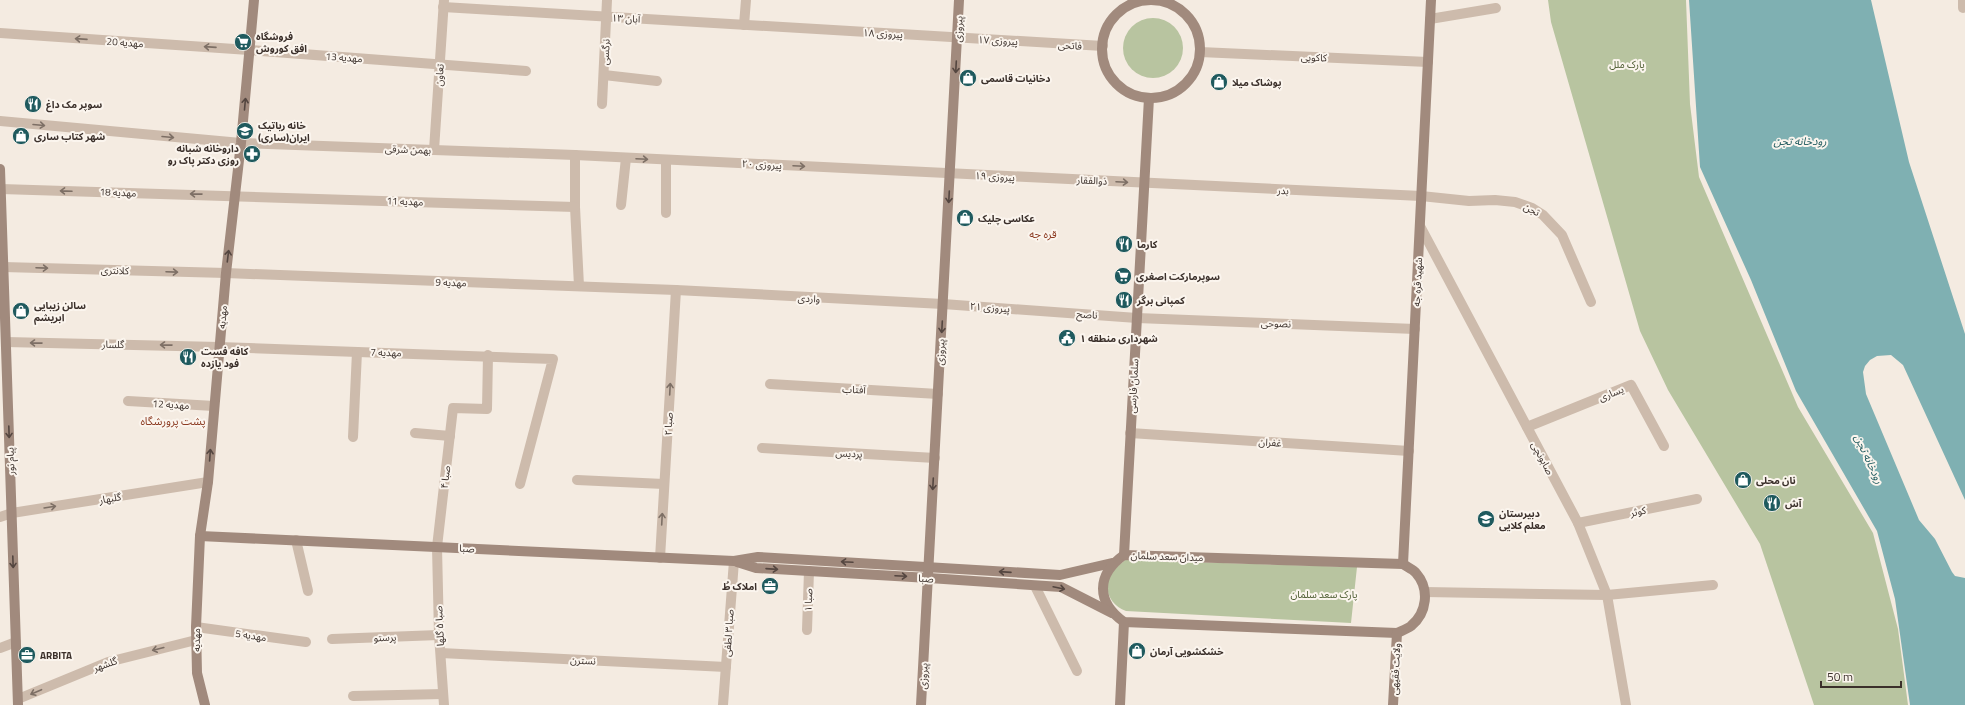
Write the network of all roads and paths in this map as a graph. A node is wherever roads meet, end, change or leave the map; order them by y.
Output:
1 (254, 0) edge
2 (607, 0) edge
3 (746, 0) edge
4 (960, 0) edge
5 (1149, 0) edge
6 (1431, 0) edge
7 (1161, 1) edge
8 (443, 3) edge
9 (1496, 8) dead end
10 (607, 17) junction
11 (1430, 19) junction
12 (744, 25) junction
13 (809, 29) joint
14 (0, 33) edge
15 (957, 38) junction
16 (1038, 43) joint
17 (1102, 46) junction
18 (249, 50) junction
19 (1200, 52) junction
20 (1428, 62) junction
21 (440, 65) junction
22 (526, 72) dead end
23 (604, 75) junction
24 (657, 81) dead end
25 (1149, 98) junction
26 (602, 104) dead end
27 (0, 121) edge
28 (241, 143) junction
29 (434, 150) junction
30 (575, 155) junction
31 (626, 158) junction
32 (666, 160) junction
33 (0, 169) edge
34 (950, 173) junction
35 (1041, 178) joint
36 (1144, 183) junction
37 (1, 189) edge
38 (235, 195) junction
39 (1421, 196) junction
40 (621, 205) dead end
41 (575, 207) junction
42 (666, 213) dead end
43 (1, 218) edge
44 (1420, 226) junction
45 (3, 267) junction
46 (226, 273) junction
47 (580, 286) junction
48 (676, 290) junction
49 (1591, 302) dead end
50 (943, 304) junction
51 (1037, 311) joint
52 (1136, 318) junction
53 (1415, 329) junction
54 (6, 342) junction
55 (219, 346) junction
56 (357, 352) junction
57 (488, 355) junction
58 (770, 384) dead end
59 (938, 394) junction
60 (128, 401) dead end
61 (4, 403) edge
62 (214, 406) junction
63 (1527, 427) junction
64 (415, 433) dead end
65 (1130, 433) junction
66 (450, 436) junction
67 (353, 438) dead end
68 (1664, 446) dead end
69 (762, 448) dead end
70 (1409, 451) junction
71 (935, 458) junction
72 (577, 480) dead end
73 (208, 482) junction
74 (520, 484) dead end
75 (664, 484) junction
76 (1698, 499) dead end
77 (12, 513) junction
78 (0, 517) edge
79 (1578, 524) junction
80 (200, 536) junction
81 (296, 540) junction
82 (437, 547) junction
83 (1124, 554) junction
84 (660, 558) junction
85 (734, 561) junction
86 (1112, 563) junction
87 (1403, 564) junction
88 (929, 567) junction
89 (809, 571) junction
90 (929, 578) junction
91 (1712, 585) dead end
92 (1035, 586) junction
93 (308, 591) dead end
94 (1424, 592) junction
95 (1607, 595) junction
96 (1113, 614) junction
97 (1124, 622) junction
98 (196, 627) junction
99 (807, 630) dead end
100 (1397, 633) junction
101 (439, 635) junction
102 (332, 639) dead end
103 (196, 640) junction
104 (16, 642) junction
105 (306, 642) dead end
106 (0, 648) edge
107 (441, 654) junction
108 (726, 667) junction
109 (1077, 671) dead end
110 (443, 694) junction
111 (353, 696) dead end
112 (18, 702) edge
113 (205, 705) edge
114 (444, 705) edge
115 (723, 705) edge
116 (921, 705) edge
117 (1120, 705) edge
118 (1394, 705) edge
119 (1626, 705) edge

1 - 18 street, مهدیه
2 - 10 street, نرگسی
3 - 12 street
4 - 15 street, پیروزی
5 - 7 street
5 - 17 street
6 - 11 street, شهید قره جه
7 - 19 street
8 - 10 street, ۱۳ آبان
8 - 21 street, تعاون
9 - 11 street
10 - 12 street, ۱۳ آبان
10 - 23 street, نرگسی
11 - 20 street, شهید قره جه
12 - 13 street, ۱۳ آبان
13 - 15 street, پیروزی ١٨
18 -> 14 street, مهدیه 20
15 - 16 street, پیروزی ١٧
15 -> 34 street, پیروزی
16 - 17 street, فاتحی
17 - 25 street
18 - 21 street, مهدیه 13
28 -> 18 street, مهدیه
19 - 20 street, کاکویی
19 - 25 street
20 - 39 street, شهید قره جه
21 - 22 street, مهدیه 13
21 - 29 street, تعاون
23 - 24 street
23 - 26 street, نرگسی
25 - 36 street, سلمان فارسی
27 -> 28 street, بهمن شرقی
28 - 29 street, بهمن شرقی
28 - 38 street, مهدیه
29 - 30 street, بهمن شرقی
30 - 31 street, پیروزی ٢٠
30 - 41 street
31 -> 32 street, پیروزی ٢٠
31 - 40 street
32 -> 34 street, پیروزی ٢٠
32 - 42 street
33 - 37 street, پیام نور
34 - 35 street, پیروزی ١٩
34 -> 50 street, پیروزی
35 -> 36 street, ذوالفقار
36 - 39 street, بدر
36 - 52 street, سلمان فارسی
38 -> 37 street, مهدیه 18
37 - 43 street, پیام نور
38 - 41 street, مهدیه 11
46 -> 38 street, مهدیه
39 - 44 street, شهید قره جه
39 - 49 street, تجن
41 - 47 street
43 - 45 street, پیام نور
44 - 53 street, شهید قره جه
44 - 63 street, صابونچی
45 -> 46 street, کلانتری
45 - 54 street, پیام نور
46 - 47 street, مهدیه 9
46 - 55 street, مهدیه
47 - 48 street, مهدیه 9
48 - 50 street, واردی
75 -> 48 street, صبا ۲
50 - 51 street, پیروزی ٢١
50 -> 59 street, پیروزی
51 - 52 street, ناصح
52 - 53 street, نصوحی
52 - 65 street, سلمان فارسی
53 - 70 street, شهید قره جه
55 -> 54 street, گلسار
54 - 61 street, پیام نور
55 - 56 street, مهدیه 7
55 - 62 street, مهدیه
56 - 57 street, مهدیه 7
56 - 67 street
57 - 66 street, صبا ۴
57 - 74 street, مهدیه 7
58 - 59 street, آفتاب
59 - 71 street, پیروزی
60 - 62 street, مهدیه 12
61 -> 77 street, پیام نور
73 -> 62 street, مهدیه
63 - 68 street, یساری
63 - 79 street, صابونچی
64 - 66 street
65 - 70 street, غفران
65 - 83 street, سلمان فارسی
66 - 82 street, صبا ۴
69 - 71 street, پردیس
70 - 87 street, شهید قره جه
71 -> 88 street, پیروزی
72 - 75 street
77 -> 73 street, گلبهار
73 - 80 street, مهدیه
84 -> 75 street, صبا ۲
76 - 79 street, کوثر
77 - 78 street, گلبهار
77 -> 104 street, پیام نور
79 - 95 street, صابونچی
80 - 81 street, صبا
80 - 98 street, مهدیه
81 - 82 street, صبا
81 - 93 street
82 - 84 street, صبا
82 - 101 street, صبا ۵ گلها
83 - 86 street, میدان سعد سلمان
83 - 87 street, میدان سعد سلمان
84 - 85 street, صبا
88 -> 85 street, صبا
85 -> 89 street, صبا
85 - 108 street, صبا ۳ لطفی
86 -> 88 street, صبا
86 - 96 street, میدان سعد سلمان
87 - 94 street
88 - 90 street, پیروزی
89 -> 90 street, صبا
89 - 99 street, صبا ۱
90 - 92 street, صبا
90 - 116 street, پیروزی
91 - 95 street
92 -> 96 street, صبا
92 - 109 street
94 - 95 street
94 - 100 street
95 - 119 street, صابونچی
96 - 97 street, میدان سعد سلمان
97 - 100 street
97 - 117 street
98 - 103 street, مهدیه
98 - 105 street, مهدیه 5
100 - 118 street, ولایت فقیهی
101 - 102 street, پرستو
101 - 107 street, صبا ۵ گلها
103 -> 112 street, گلشهر
103 - 113 street, مهدیه
104 - 106 street
104 - 112 street, پیام نور
107 - 108 street, نسترن
107 - 110 street, صبا ۵ گلها
108 - 115 street, صبا ۳ لطفی
110 - 111 street
110 - 114 street, صبا ۵ گلها

